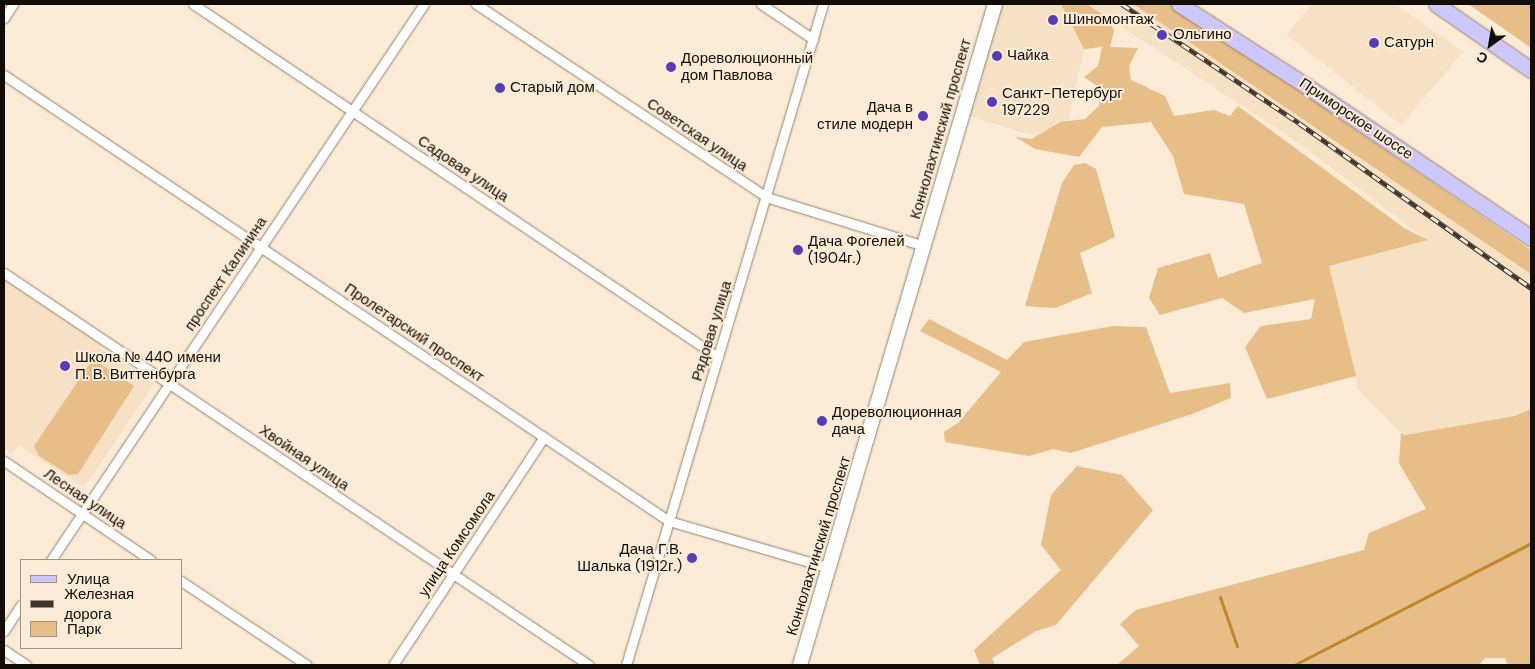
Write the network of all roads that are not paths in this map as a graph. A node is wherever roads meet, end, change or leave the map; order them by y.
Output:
1 (14, 4) edge
2 (193, 4) edge
3 (424, 4) edge
4 (476, 4) edge
5 (761, 4) edge
6 (823, 4) edge
7 (994, 4) edge
8 (1179, 4) edge
9 (1436, 4) edge
10 (4, 18) edge
11 (813, 39) junction
12 (1531, 70) edge
13 (4, 75) edge
14 (352, 111) junction
15 (766, 197) junction
16 (1531, 238) edge
17 (924, 246) junction
18 (261, 247) junction
19 (4, 273) edge
20 (718, 357) junction
21 (169, 384) junction
22 (544, 438) junction
23 (4, 462) edge
24 (82, 514) junction
25 (669, 521) junction
26 (52, 559) edge
27 (150, 559) edge
28 (830, 568) junction
29 (454, 574) junction
30 (182, 582) edge
31 (20, 606) edge
32 (4, 631) edge
33 (4, 650) edge
34 (26, 665) edge
35 (307, 665) edge
36 (393, 665) edge
37 (589, 665) edge
38 (626, 665) edge
39 (800, 665) edge

1 - 10 street
2 - 14 street, Садовая улица
3 - 14 street, проспект Калинина
4 - 15 street, Советская улица
5 - 11 street
6 - 11 street, Рядовая улица
7 - 17 main road, Коннолахтинский проспект
8 - 16 main road, Приморское шоссе
9 - 12 main road
11 - 15 street, Рядовая улица
13 - 18 street, Пролетарский проспект
14 - 18 street, проспект Калинина
14 - 20 street, Садовая улица
15 - 17 street, Советская улица
15 - 20 street, Рядовая улица
17 - 28 main road, Коннолахтинский проспект
18 - 21 street, проспект Калинина
18 - 22 street, Пролетарский проспект
19 - 21 street, Хвойная улица
20 - 25 street, Рядовая улица
21 - 24 street, проспект Калинина
21 - 29 street, Хвойная улица
22 - 25 street, Пролетарский проспект
22 - 29 street, улица Комсомола
23 - 24 street, Лесная улица
24 - 26 street, проспект Калинина
24 - 27 street, Лесная улица
25 - 28 street, Пролетарский проспект
25 - 38 street, Рядовая улица
28 - 39 main road, Коннолахтинский проспект
29 - 36 street, улица Комсомола
29 - 37 street, Хвойная улица
30 - 35 street
31 - 32 street
33 - 34 street

